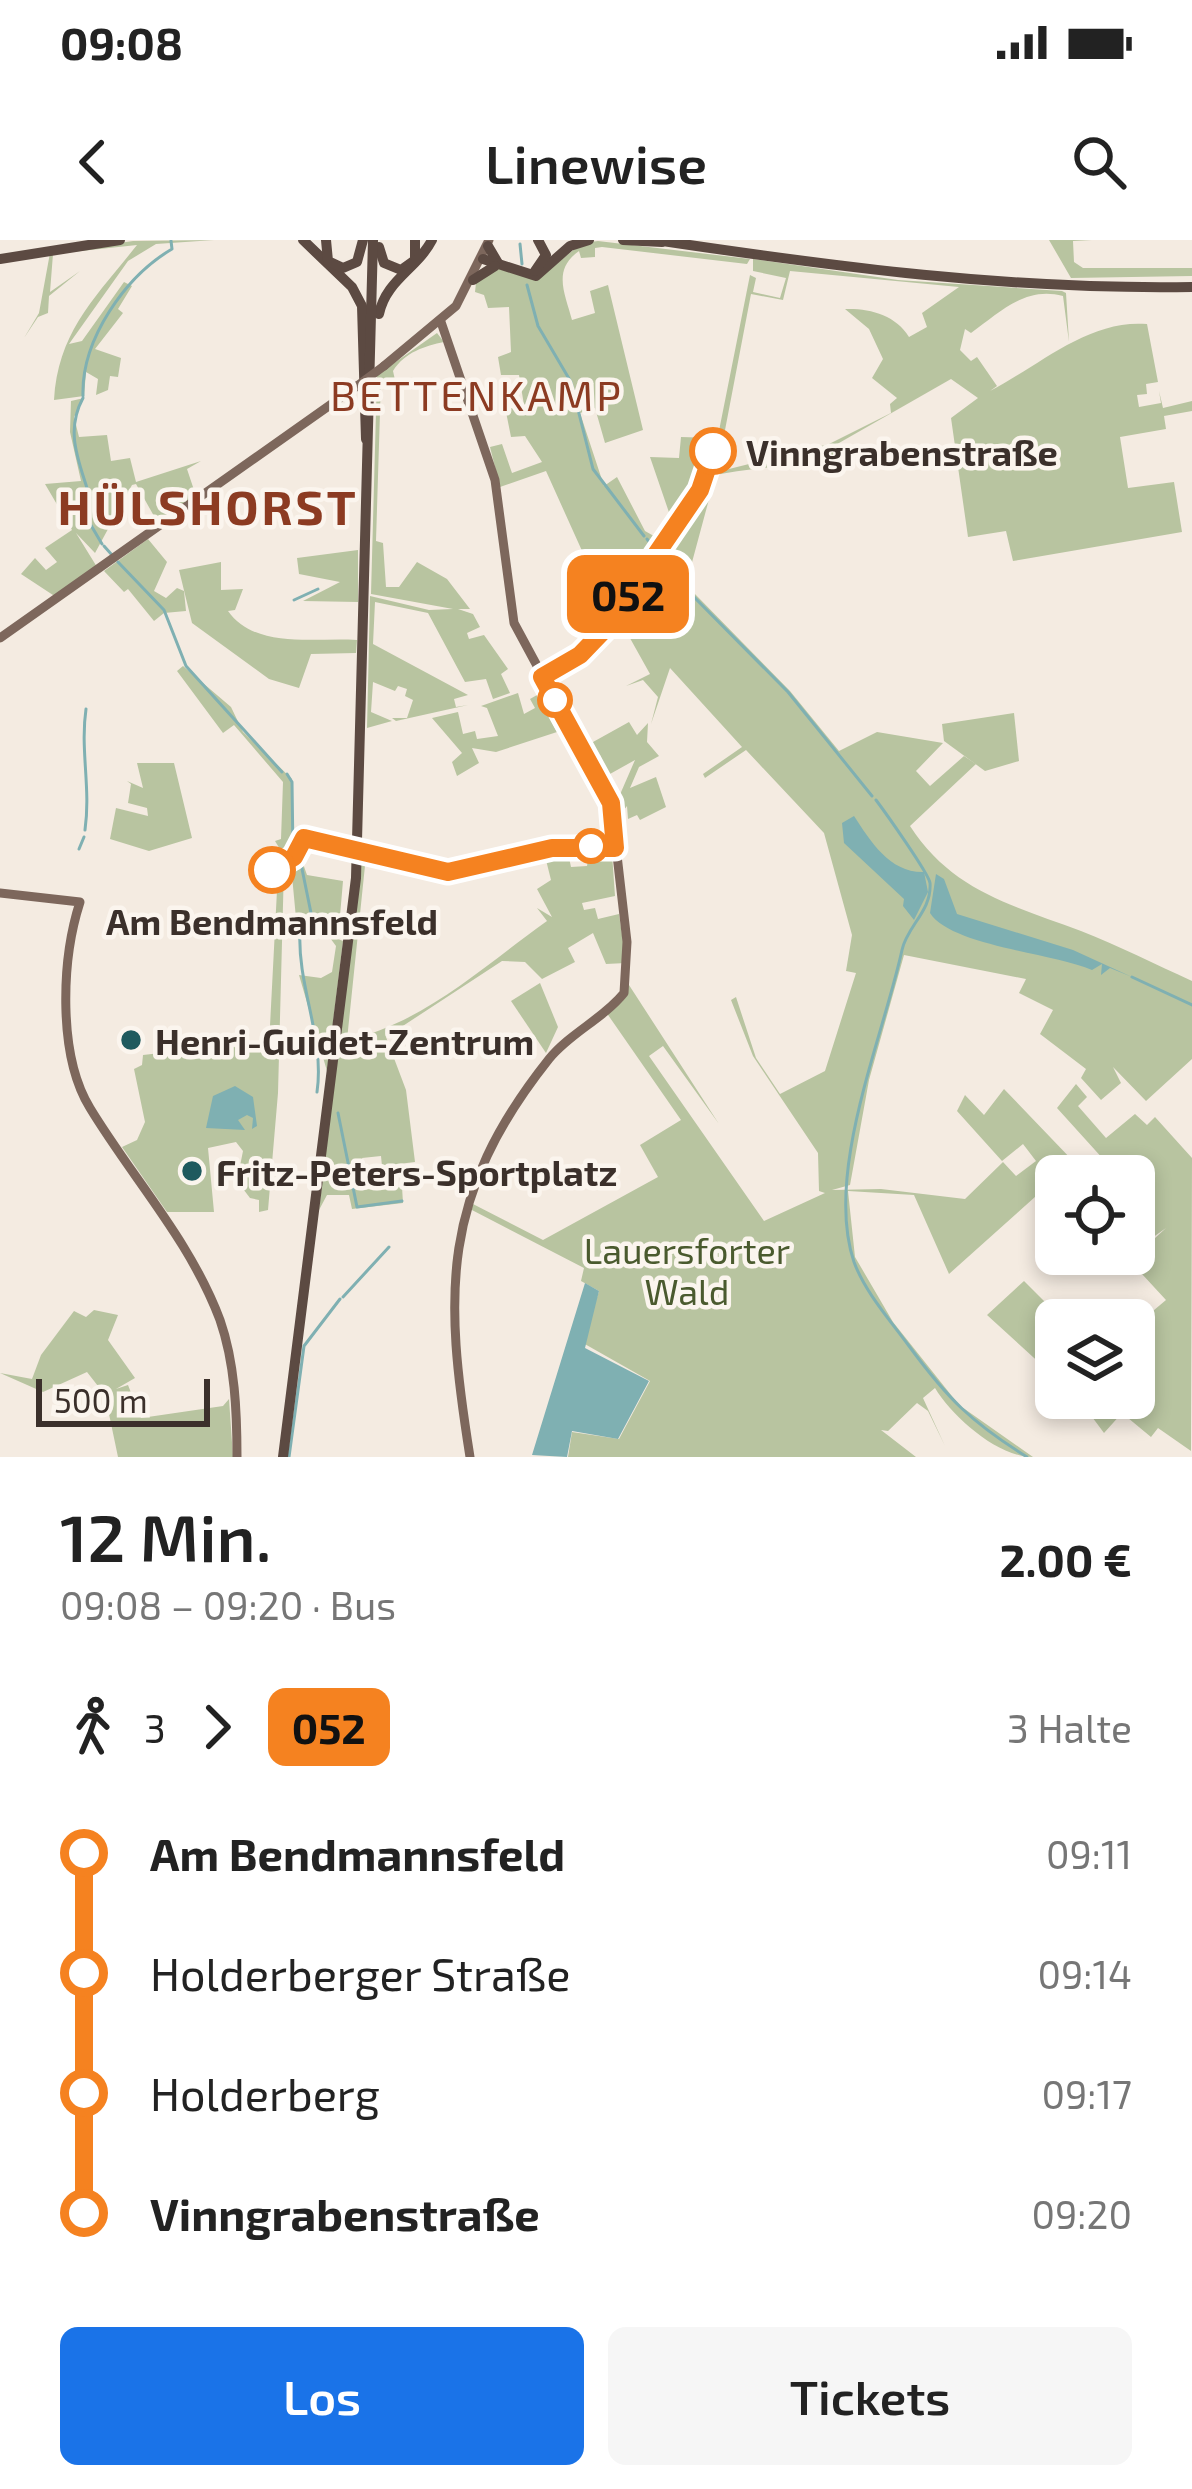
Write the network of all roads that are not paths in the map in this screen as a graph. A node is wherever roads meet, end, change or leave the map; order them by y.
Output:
1 (88, 240) edge
2 (120, 240) edge
3 (303, 240) edge
4 (326, 240) edge
5 (415, 240) edge
6 (432, 240) edge
7 (538, 240) edge
8 (589, 240) edge
9 (622, 240) edge
10 (656, 240) edge
11 (696, 240) edge
12 (371, 241) edge
13 (677, 243) junction
14 (487, 248) edge
15 (755, 253) junction
16 (0, 257) edge
17 (499, 266) junction
18 (473, 280) junction
19 (1192, 284) edge
20 (438, 324) junction
21 (377, 342) junction
22 (373, 397) junction
23 (366, 439) junction
24 (0, 638) edge
25 (362, 734) junction
26 (0, 893) edge
27 (238, 1457) edge
28 (280, 1457) edge
29 (470, 1457) edge

1 - 16 highway
2 - 16 highway
3 - 23 highway
4 - 12 highway
5 - 12 highway
6 - 21 highway
7 - 17 highway
8 - 17 highway
9 - 13 highway
10 - 13 highway
11 - 15 highway
12 - 21 highway
12 - 22 highway
12 - 23 highway
13 - 15 highway
14 - 17 highway
14 - 18 main road
15 - 19 highway
17 - 18 highway
18 - 20 main road
20 - 24 main road, bridge
20 - 29 main road
21 - 22 highway
22 - 25 highway
23 - 25 highway
25 - 28 highway
26 - 27 main road

